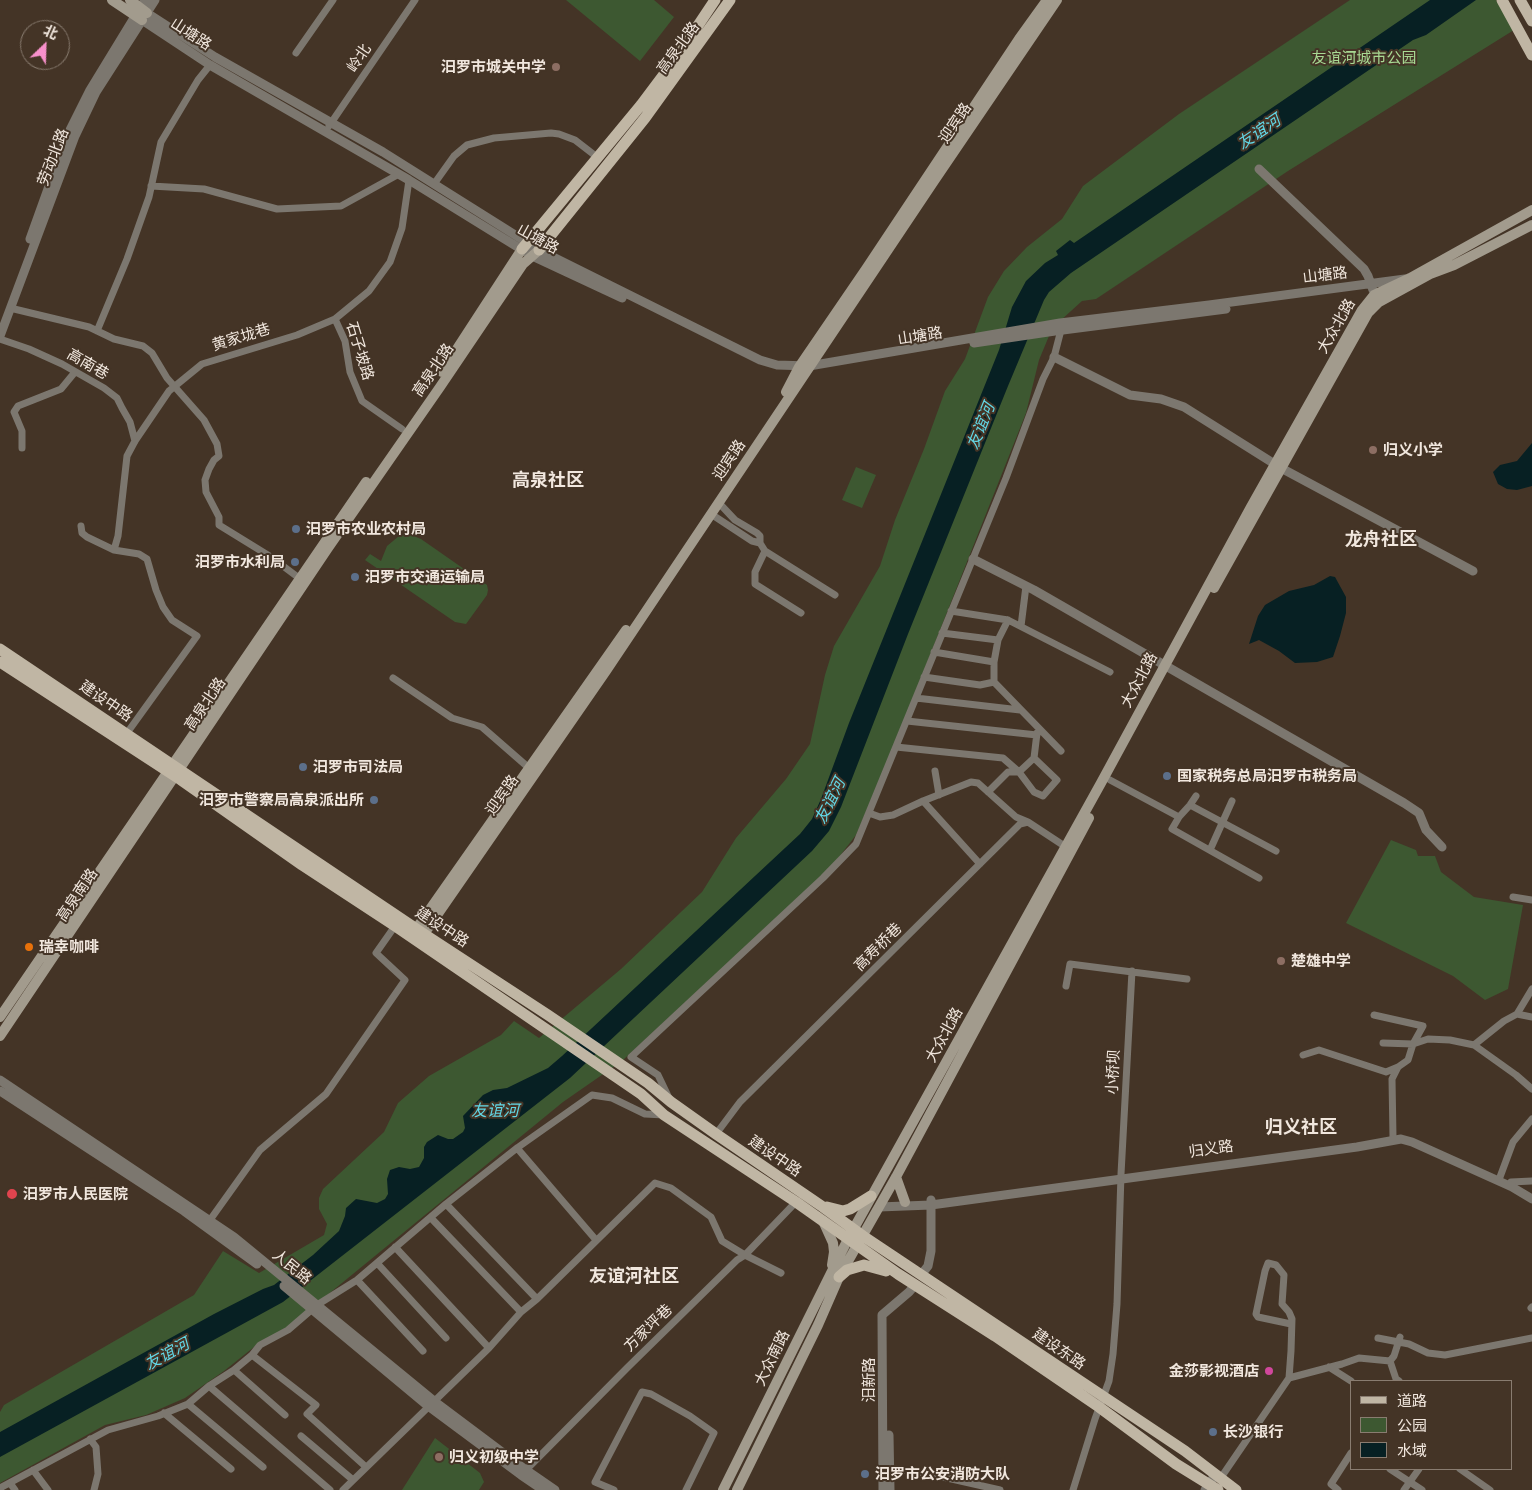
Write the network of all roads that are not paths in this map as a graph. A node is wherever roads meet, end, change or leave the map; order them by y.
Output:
1 (112, 0) edge
2 (130, 0) edge
3 (155, 0) edge
4 (333, 0) edge
5 (415, 0) edge
6 (715, 0) edge
7 (730, 0) edge
8 (1054, 0) edge
9 (1503, 2) edge
10 (1526, 5) edge
11 (142, 12) edge
12 (1532, 21) edge
13 (296, 53) dead end
14 (1532, 54) edge
15 (210, 65) junction
16 (332, 122) junction
17 (325, 131) junction
18 (597, 158) junction
19 (1259, 169) dead end
20 (399, 174) junction
21 (409, 180) junction
22 (434, 184) junction
23 (151, 186) junction
24 (1532, 210) edge
25 (1532, 225) edge
26 (530, 249) junction
27 (1412, 280) junction
28 (1372, 289) junction
29 (10, 308) junction
30 (1368, 313) junction
31 (335, 319) junction
32 (0, 321) edge
33 (1045, 329) junction
34 (1062, 330) junction
35 (98, 331) junction
36 (0, 337) edge
37 (1054, 357) junction
38 (803, 369) junction
39 (75, 372) junction
40 (175, 387) junction
41 (402, 429) junction
42 (135, 441) junction
43 (22, 448) dead end
44 (1278, 466) junction
45 (719, 502) junction
46 (711, 514) junction
47 (81, 526) dead end
48 (760, 543) junction
49 (114, 550) junction
50 (765, 551) junction
51 (974, 559) junction
52 (1473, 571) dead end
53 (299, 578) junction
54 (1026, 586) junction
55 (835, 595) dead end
56 (951, 611) junction
57 (801, 613) dead end
58 (1008, 620) junction
59 (1021, 626) junction
60 (942, 633) junction
61 (998, 640) junction
62 (0, 649) edge
63 (934, 652) junction
64 (0, 662) edge
65 (994, 662) junction
66 (1167, 668) junction
67 (1110, 672) dead end
68 (924, 677) junction
69 (393, 678) dead end
70 (994, 682) junction
71 (916, 698) junction
72 (1021, 710) junction
73 (907, 721) junction
74 (1037, 732) junction
75 (127, 733) junction
76 (896, 747) junction
77 (1061, 751) dead end
78 (1034, 758) junction
79 (529, 768) junction
80 (173, 771) junction
81 (935, 771) dead end
82 (1019, 772) junction
83 (1110, 780) junction
84 (988, 792) junction
85 (939, 795) junction
86 (1196, 796) dead end
87 (923, 801) junction
88 (1232, 801) dead end
89 (1190, 805) junction
90 (869, 813) junction
91 (1179, 817) junction
92 (1028, 822) junction
93 (1222, 822) junction
94 (1442, 847) dead end
95 (1069, 849) junction
96 (1210, 850) junction
97 (1276, 850) dead end
98 (980, 864) junction
99 (1259, 878) dead end
100 (1513, 897) dead end
101 (1532, 900) edge
102 (395, 926) junction
103 (420, 932) junction
104 (1132, 971) junction
105 (1187, 979) dead end
106 (1066, 986) dead end
107 (1532, 989) edge
108 (1517, 1014) junction
109 (1374, 1015) dead end
110 (0, 1017) edge
111 (1532, 1017) edge
112 (0, 1036) edge
113 (1383, 1043) dead end
114 (1413, 1044) junction
115 (1474, 1045) junction
116 (1304, 1055) dead end
117 (1398, 1067) junction
118 (0, 1080) edge
119 (1532, 1089) edge
120 (0, 1090) edge
121 (671, 1102) junction
122 (664, 1115) junction
123 (1532, 1119) edge
124 (716, 1134) junction
125 (1393, 1137) junction
126 (518, 1148) junction
127 (1121, 1176) junction
128 (896, 1177) junction
129 (1500, 1177) junction
130 (1532, 1181) edge
131 (1511, 1182) junction
132 (1532, 1194) edge
133 (871, 1196) junction
134 (1532, 1199) edge
135 (796, 1202) junction
136 (905, 1202) junction
137 (931, 1202) junction
138 (446, 1204) junction
139 (880, 1205) junction
140 (823, 1206) junction
141 (431, 1218) junction
142 (210, 1220) junction
143 (823, 1221) junction
144 (855, 1238) junction
145 (596, 1240) junction
146 (395, 1247) junction
147 (745, 1255) junction
148 (376, 1263) junction
149 (271, 1271) junction
150 (781, 1273) dead end
151 (898, 1274) junction
152 (835, 1275) junction
153 (357, 1280) junction
154 (918, 1280) junction
155 (537, 1299) junction
156 (311, 1305) junction
157 (520, 1312) junction
158 (1291, 1324) junction
159 (446, 1338) dead end
160 (1378, 1338) dead end
161 (1532, 1338) edge
162 (1398, 1339) junction
163 (489, 1348) junction
164 (423, 1351) dead end
165 (252, 1355) junction
166 (1390, 1361) junction
167 (1330, 1367) junction
168 (234, 1370) junction
169 (1288, 1378) junction
170 (1350, 1380) edge
171 (1398, 1380) edge
172 (209, 1386) junction
173 (1102, 1402) junction
174 (431, 1403) junction
175 (188, 1404) junction
176 (164, 1413) junction
177 (285, 1415) dead end
178 (302, 1436) dead end
179 (90, 1439) junction
180 (1350, 1455) edge
181 (262, 1467) dead end
182 (366, 1467) junction
183 (886, 1468) junction
184 (231, 1469) dead end
185 (33, 1470) junction
186 (1392, 1470) edge
187 (1418, 1470) edge
188 (1461, 1470) edge
189 (523, 1473) junction
190 (353, 1480) junction
191 (1410, 1482) junction
192 (10, 1483) junction
193 (1213, 1485) edge
194 (0, 1488) edge
195 (15, 1490) edge
196 (48, 1490) edge
197 (94, 1490) edge
198 (330, 1490) edge
199 (343, 1490) edge
200 (543, 1490) edge
201 (555, 1490) edge
202 (614, 1490) edge
203 (686, 1490) edge
204 (723, 1490) edge
205 (737, 1490) edge
206 (883, 1490) edge
207 (890, 1490) edge
208 (1000, 1490) edge
209 (1073, 1490) edge
210 (1236, 1490) edge
211 (1338, 1490) edge
212 (1404, 1490) edge
213 (1422, 1490) edge
214 (1490, 1490) edge

1 - 11 main road, 山塘路
2 - 11 main road, 山塘路
3 - 11 street, 劳动北路
4 - 13 street
5 - 16 street, 岭北
6 - 18 main road, 高泉北路
7 - 26 main road, 高泉北路
8 - 38 main road, 迎宾路
9 - 14 main road
10 - 12 main road
11 - 15 street, 山塘路
11 - 16 street, 山塘路
11 - 29 street, 劳动北路
11 - 32 street, 劳动北路
15 - 17 street, 山塘路
15 - 23 street
16 - 17 street, 岭北
16 - 22 street, 山塘路
17 - 20 street, 山塘路
18 - 22 street
18 - 26 main road, 高泉北路
19 - 28 street
20 - 21 street, 山塘路
20 - 23 street
21 - 26 street, 山塘路
21 - 31 street, 黄家垅巷
22 - 26 street, 山塘路
23 - 35 street
24 - 27 main road, 大众北路
25 - 27 main road, 大众北路
26 - 38 street, 山塘路
26 - 41 main road, 高泉北路
26 - 80 main road, 高泉北路
27 - 28 street, 山塘路
27 - 28 main road, 大众北路
27 - 30 main road, 大众北路
28 - 30 street
28 - 33 street, 山塘路
28 - 34 street, 山塘路
28 - 44 main road, 大众北路
29 - 35 street
29 - 36 street, 劳动北路
30 - 44 main road, 大众北路
31 - 40 street, 黄家垅巷
31 - 41 street, 石子坡路
33 - 34 street, 山塘路
33 - 38 street, 山塘路
34 - 37 street
35 - 40 street
36 - 39 street, 高南巷
37 - 44 street
37 - 51 street
38 - 45 main road, 迎宾路
38 - 79 main road, 迎宾路
39 - 42 street, 高南巷
39 - 43 street
40 - 42 street, 黄家垅巷
40 - 53 street
41 - 53 main road, 高泉北路
42 - 49 street, 黄家垅巷
44 - 52 street
44 - 66 main road, 大众北路
45 - 46 main road, 迎宾路
45 - 48 street
46 - 48 street
46 - 103 main road, 迎宾路
47 - 49 street
48 - 50 street
49 - 75 street
50 - 55 street
50 - 57 street
51 - 54 street
51 - 56 street
53 - 80 main road, 高泉北路
54 - 59 street
54 - 66 street
56 - 58 street
56 - 60 street
58 - 59 street
58 - 61 street
59 - 67 street
60 - 61 street
60 - 63 street
61 - 65 street
62 - 75 main road, 建设中路
63 - 65 street
63 - 68 street
64 - 80 main road, 建设中路
65 - 70 street
66 - 83 main road, 大众北路
66 - 94 street
66 - 95 main road, 大众北路
68 - 70 street
68 - 71 street
69 - 79 street
70 - 72 street
71 - 72 street
71 - 73 street
72 - 74 street
73 - 74 street
73 - 76 street
74 - 77 street
74 - 78 street
75 - 80 main road, 建设中路
76 - 82 street
76 - 90 street
78 - 82 street
78 - 82 street
79 - 103 main road, 迎宾路
80 - 102 main road, 建设中路
80 - 103 main road, 建设中路
80 - 110 main road, 高泉南路
80 - 112 main road, 高泉南路
81 - 85 street
82 - 84 street
83 - 91 street
83 - 95 main road, 大众北路
84 - 85 street
84 - 92 street
85 - 87 street
86 - 89 street
87 - 90 street
87 - 98 street
88 - 93 street
89 - 91 street
89 - 93 street
90 - 121 street
91 - 96 street
92 - 95 street
92 - 98 street, 高寿桥巷
93 - 96 street
93 - 97 street
95 - 128 main road, 大众北路
95 - 133 main road, 大众北路
96 - 99 street
98 - 124 street, 高寿桥巷
100 - 101 street
102 - 122 main road, 建设中路
102 - 142 street
103 - 121 main road, 建设中路
104 - 105 street
104 - 106 street
104 - 127 street, 小桥坝
107 - 108 street
108 - 111 street
108 - 115 street
109 - 114 street
113 - 114 street
114 - 115 street
114 - 117 street
115 - 119 street
116 - 117 street
117 - 125 street
118 - 142 street, 人民路
120 - 149 street, 人民路
121 - 124 main road, 建设中路
122 - 126 street
122 - 135 main road, 建设中路
123 - 129 street
124 - 140 main road, 建设中路
125 - 127 street, 归义路
125 - 129 street, 归义路
126 - 138 street
126 - 145 street
127 - 134 street
127 - 137 street
127 - 173 street, 小桥坝
128 - 136 main road
128 - 139 main road, 大众北路
129 - 131 street, 归义路
130 - 131 street
131 - 132 street, 归义路
133 - 140 main road
133 - 144 main road, 大众北路
135 - 143 main road, 建设中路
135 - 147 street, 方家坪巷
136 - 137 street
136 - 139 street
137 - 139 street
137 - 154 street
138 - 141 street
138 - 155 street
139 - 144 main road, 大众北路
140 - 144 main road, 建设中路
141 - 146 street
141 - 157 street
142 - 149 street, 人民路
143 - 144 main road, 建设中路
143 - 152 main road
144 - 151 main road, 建设东路
144 - 152 main road, 大众南路
144 - 154 main road, 建设东路
145 - 147 street
145 - 155 street
146 - 148 street
146 - 163 street
147 - 150 street
147 - 189 street, 方家坪巷
148 - 153 street
148 - 159 street
149 - 156 street, 人民路
151 - 152 main road
151 - 154 main road, 建设东路
152 - 204 main road, 大众南路
152 - 205 main road, 大众南路
153 - 156 street
153 - 164 street
154 - 173 main road, 建设东路
154 - 183 street, 汨新路
155 - 157 street
156 - 165 street
156 - 174 street, 人民路
157 - 163 street
158 - 158 street
158 - 169 street
160 - 162 street
161 - 162 street
162 - 166 street
163 - 174 street
165 - 168 street
165 - 182 street
166 - 167 street
166 - 171 street
167 - 169 street
167 - 170 street
168 - 172 street
168 - 177 street
169 - 193 street
172 - 175 street
172 - 198 street
173 - 193 main road, 建设东路
173 - 209 street, 小桥坝
174 - 182 street
174 - 189 street, 人民路
175 - 176 street
175 - 181 street
176 - 179 street
176 - 184 street
178 - 190 street
179 - 185 street
179 - 197 street
180 - 211 street
182 - 190 street
183 - 206 street, 汨新路
183 - 207 street
183 - 208 street
185 - 192 street
185 - 196 street
186 - 191 street
187 - 191 street
188 - 214 street
189 - 200 street, 人民路
189 - 201 street, 人民路
190 - 199 street
191 - 212 street
191 - 213 street
192 - 194 street
192 - 195 street
193 - 210 main road, 建设东路
202 - 203 street

